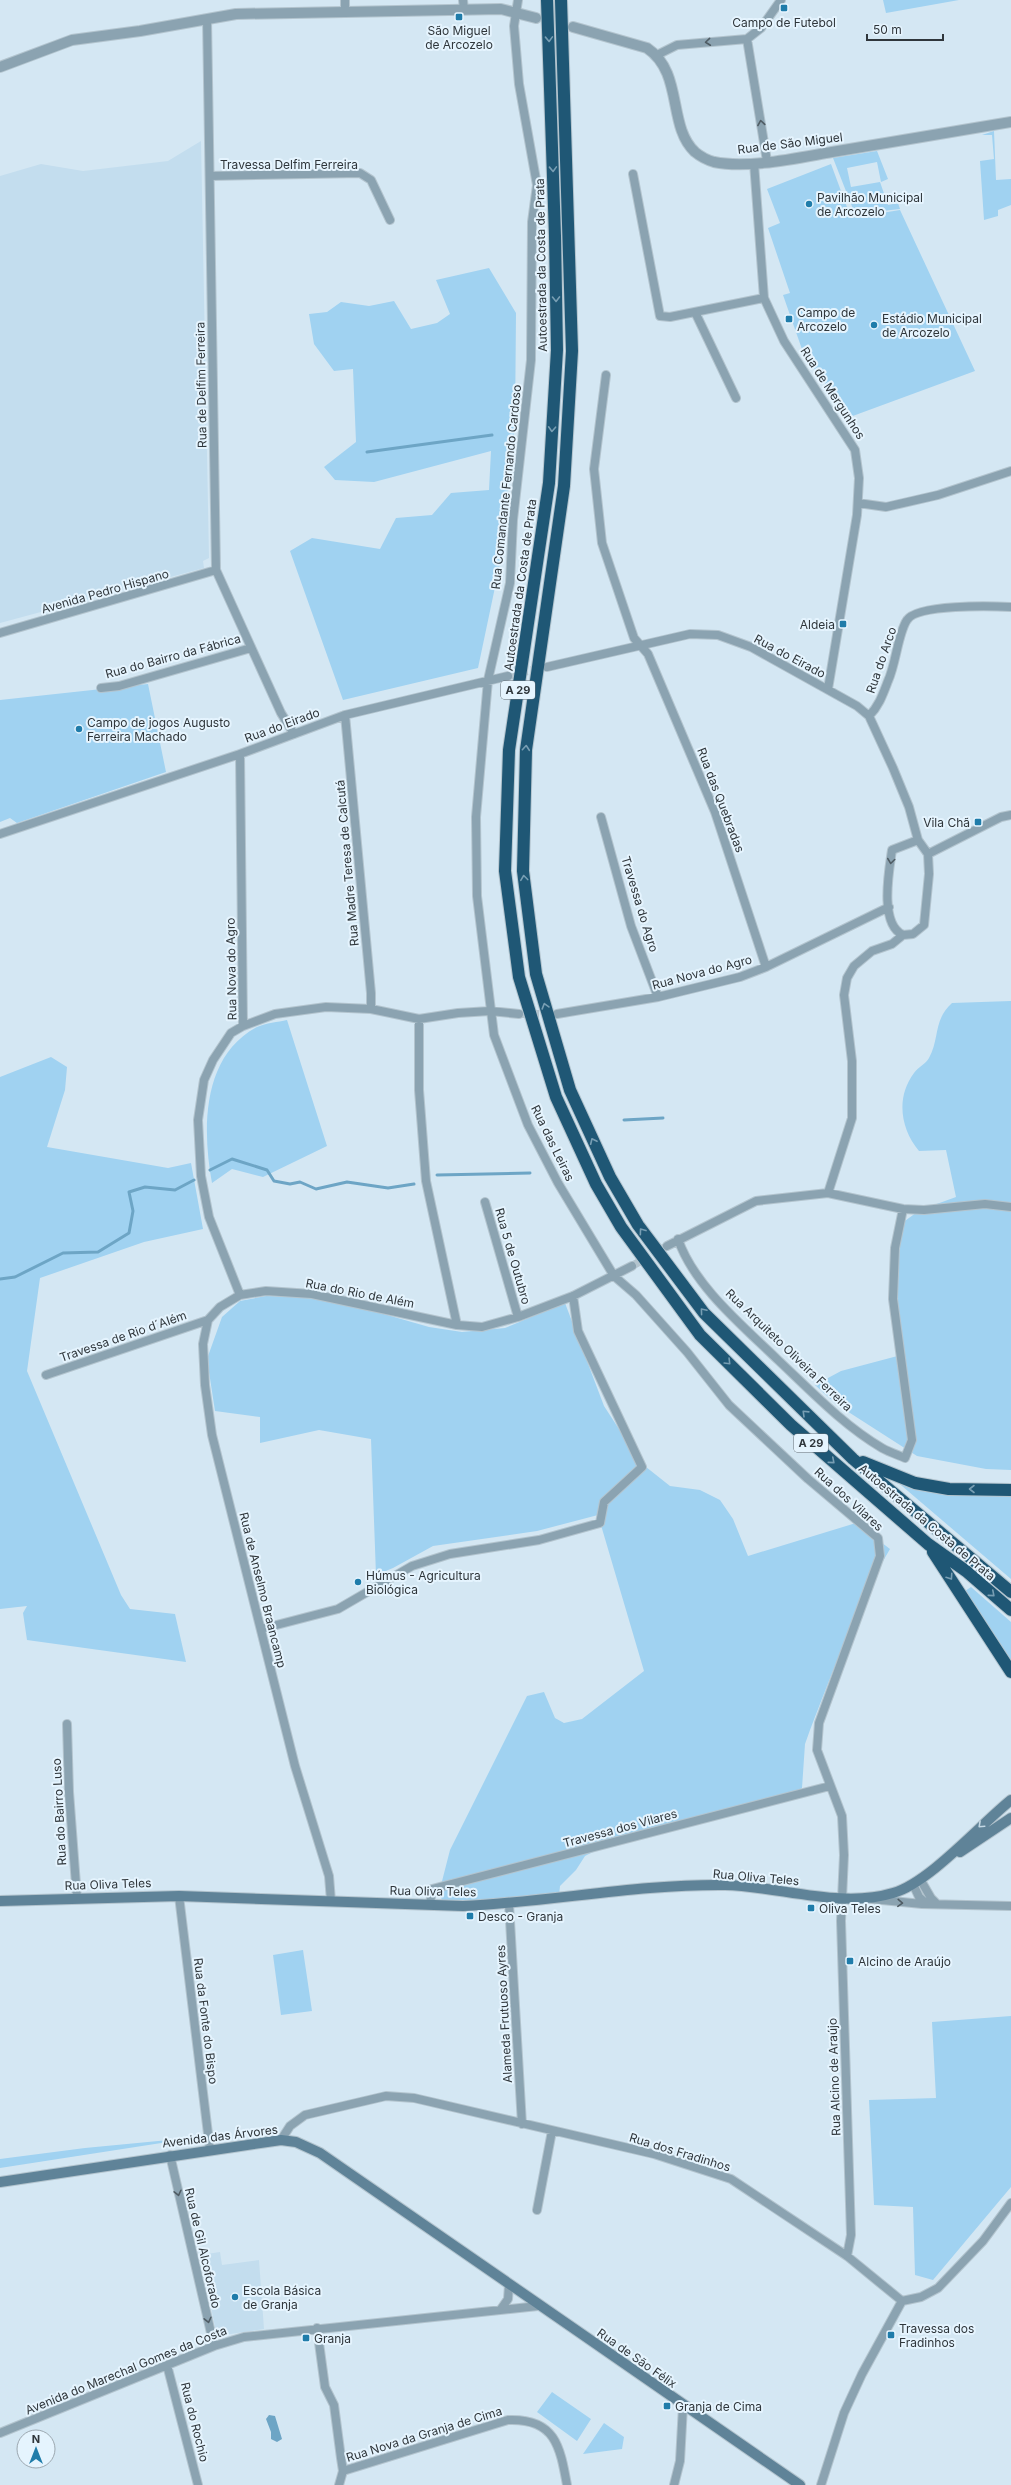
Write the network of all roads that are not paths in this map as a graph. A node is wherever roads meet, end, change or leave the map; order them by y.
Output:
1 (345, 0) edge
2 (518, 0) edge
3 (547, 0) edge
4 (561, 0) edge
5 (781, 0) edge
6 (464, 5) edge
7 (345, 12) junction
8 (516, 12) junction
9 (536, 18) dead end
10 (207, 19) junction
11 (574, 27) dead end
12 (747, 38) junction
13 (657, 55) junction
14 (0, 67) edge
15 (1011, 122) edge
16 (767, 161) junction
17 (754, 162) junction
18 (633, 174) dead end
19 (210, 176) junction
20 (390, 220) dead end
21 (764, 298) junction
22 (695, 312) junction
23 (606, 375) dead end
24 (736, 398) dead end
25 (1011, 471) edge
26 (858, 503) junction
27 (216, 570) junction
28 (1011, 606) edge
29 (0, 633) edge
30 (642, 646) junction
31 (251, 648) junction
32 (547, 667) tunnel mouth
33 (508, 676) tunnel mouth
34 (488, 680) junction
35 (101, 688) dead end
36 (828, 689) junction
37 (345, 715) junction
38 (869, 716) junction
39 (294, 734) junction
40 (240, 754) junction
41 (1011, 815) edge
42 (601, 817) dead end
43 (0, 834) edge
44 (918, 840) junction
45 (928, 854) junction
46 (889, 907) junction
47 (903, 935) junction
48 (766, 967) junction
49 (658, 997) junction
50 (371, 1009) junction
51 (490, 1012) junction
52 (519, 1014) tunnel mouth
53 (556, 1014) tunnel mouth
54 (419, 1019) junction
55 (243, 1026) junction
56 (828, 1193) junction
57 (485, 1202) dead end
58 (1011, 1207) edge
59 (903, 1209) junction
60 (678, 1239) junction
61 (667, 1246) tunnel mouth
62 (632, 1266) tunnel mouth
63 (614, 1276) junction
64 (240, 1295) junction
65 (573, 1296) junction
66 (518, 1317) junction
67 (208, 1320) junction
68 (457, 1324) junction
69 (46, 1375) dead end
70 (853, 1459) junction
71 (1011, 1490) edge
72 (928, 1544) junction
73 (1011, 1592) edge
74 (1011, 1610) edge
75 (261, 1629) junction
76 (1011, 1672) edge
77 (67, 1724) dead end
78 (830, 1786) junction
79 (1011, 1800) edge
80 (1011, 1818) edge
81 (938, 1866) junction
82 (917, 1882) junction
83 (179, 1896) junction
84 (843, 1897) junction
85 (77, 1898) junction
86 (864, 1898) junction
87 (0, 1901) edge
88 (331, 1901) junction
89 (936, 1902) junction
90 (926, 1903) junction
91 (509, 1904) junction
92 (430, 1905) junction
93 (1011, 1906) edge
94 (522, 2124) junction
95 (552, 2131) junction
96 (282, 2140) junction
97 (210, 2150) junction
98 (170, 2155) junction
99 (0, 2182) edge
100 (1011, 2203) edge
101 (537, 2210) dead end
102 (847, 2256) junction
103 (509, 2285) junction
104 (902, 2301) junction
105 (538, 2306) junction
106 (501, 2309) junction
107 (317, 2328) junction
108 (214, 2346) junction
109 (168, 2365) junction
110 (683, 2406) junction
111 (0, 2433) edge
112 (343, 2471) junction
113 (198, 2485) edge
114 (339, 2485) edge
115 (566, 2485) edge
116 (674, 2485) edge
117 (800, 2485) edge
118 (821, 2485) edge

1 - 7 street
2 - 8 street
3 -> 72 highway, Autoestrada da Costa de Prata / A 29
70 -> 4 highway, Autoestrada da Costa de Prata / A 29
5 - 12 street
6 - 7 street
6 - 8 street
7 - 10 street
8 - 9 street
8 - 34 street, Rua Comandante Fernando Cardoso
10 - 14 street
10 - 19 street, Rua de Delfim Ferreira
11 - 13 street
12 -> 13 street
16 -> 12 street
13 - 17 street, Rua de São Miguel
15 - 16 street, Rua de São Miguel
16 - 17 street, Rua de São Miguel
17 - 21 street, Rua de Mergunhos
18 - 22 street
19 - 20 street, Travessa Delfim Ferreira
19 - 27 street, Rua de Delfim Ferreira
21 - 22 street
21 - 26 street, Rua de Mergunhos
22 - 24 street
23 - 30 street, Rua das Quebradas
25 - 26 street
26 - 36 street, Rua de Mergunhos
27 - 29 street, Avenida Pedro Hispano
27 - 31 street, Rua de Delfim Ferreira
28 - 38 street, Rua do Arco
30 - 32 street, Rua do Eirado
30 - 36 street, Rua do Eirado
30 - 48 street, Rua das Quebradas
31 - 35 street, Rua do Bairro da Fábrica
31 - 39 street, Rua de Delfim Ferreira
33 - 34 street, Rua do Eirado
34 - 37 street, Rua do Eirado
34 - 51 street, Rua Comandante Fernando Cardoso
36 - 38 street, Rua do Eirado
37 - 39 street, Rua do Eirado
37 - 50 street, Rua Madre Teresa de Calcutá
38 - 44 street
39 - 40 street, Rua do Eirado
40 - 43 street, Rua do Eirado
40 - 55 street, Rua Nova do Agro
41 - 45 street
42 - 49 street, Travessa do Agro
44 - 45 street
44 -> 46 street
45 - 47 street
46 - 47 street
46 - 48 street, Rua Nova do Agro
47 - 56 street
48 - 49 street, Rua Nova do Agro
49 - 53 street, Rua Nova do Agro
50 - 54 street, Rua Nova do Agro
50 - 55 street, Rua Nova do Agro
51 - 52 street, Rua Nova do Agro
51 - 54 street, Rua Nova do Agro
51 - 63 street, Rua das Leiras
54 - 68 street
55 - 64 street
56 - 59 street
56 - 60 street
57 - 66 street, Rua 5 de Outubro
58 - 59 street
59 - 60 street, Rua Arquiteto Oliveira Ferreira
60 - 61 street
62 - 63 street, Rua do Rio de Além
63 - 65 street, Rua do Rio de Além
63 - 78 street, Rua dos Vilares
64 - 67 street
64 - 68 street, Rua do Rio de Além
65 - 66 street, Rua do Rio de Além
65 - 75 street
66 - 68 street, Rua do Rio de Além
67 - 69 street, Travessa de Rio d´Além
67 - 75 street, Rua de Anselmo Braancamp
71 -> 70 highway
70 - 73 highway, Autoestrada da Costa de Prata / A 29
72 -> 74 highway, Autoestrada da Costa de Prata / A 29
72 -> 76 highway
75 - 88 street, Rua de Anselmo Braancamp
77 - 85 street, Rua do Bairro Luso
78 - 84 street, Rua dos Vilares
78 - 92 street, Travessa dos Vilares
79 -> 81 main road, Rua Oliva Teles
80 - 81 main road, Rua Oliva Teles
81 - 82 main road, Rua Oliva Teles
82 - 86 main road, Rua Oliva Teles
82 - 89 street
82 - 90 street
83 - 85 main road, Rua Oliva Teles
83 - 88 main road, Rua Oliva Teles
83 - 97 street, Rua da Fonte do Bispo
84 - 86 main road, Rua Oliva Teles
84 - 91 main road, Rua Oliva Teles
84 - 102 street, Rua Alcino de Araújo
85 - 87 main road, Rua Oliva Teles
86 -> 90 street, Rua Oliva Teles
88 - 92 main road, Rua Oliva Teles
89 - 90 street, Rua Oliva Teles
89 - 93 street, Rua Oliva Teles
91 - 92 main road, Rua Oliva Teles
91 - 94 street, Alameda Frutuoso Ayres
94 - 95 street, Rua dos Fradinhos
94 - 96 street, Rua dos Fradinhos
95 - 101 street
95 - 102 street, Rua dos Fradinhos
96 - 97 main road, Avenida das Árvores
96 - 103 main road, Avenida das Árvores
97 - 98 main road, Avenida das Árvores
98 - 99 main road, Avenida das Árvores
98 -> 108 street, Rua de Gil Alcoforado
100 - 104 street
102 - 104 street, Rua dos Fradinhos
103 - 105 main road, Avenida das Árvores
103 - 106 street
104 - 118 street
105 - 106 street, Avenida do Marechal Gomes da Costa
105 - 110 main road, Rua de São Félix
106 - 107 street, Avenida do Marechal Gomes da Costa
107 - 108 street, Avenida do Marechal Gomes da Costa
107 - 112 street
108 - 109 street, Avenida do Marechal Gomes da Costa
109 - 111 street, Avenida do Marechal Gomes da Costa
109 - 113 street, Rua do Rochio
110 - 116 street
110 - 117 main road, Rua de São Félix
112 - 114 street
112 - 115 street, Rua Nova da Granja de Cima

